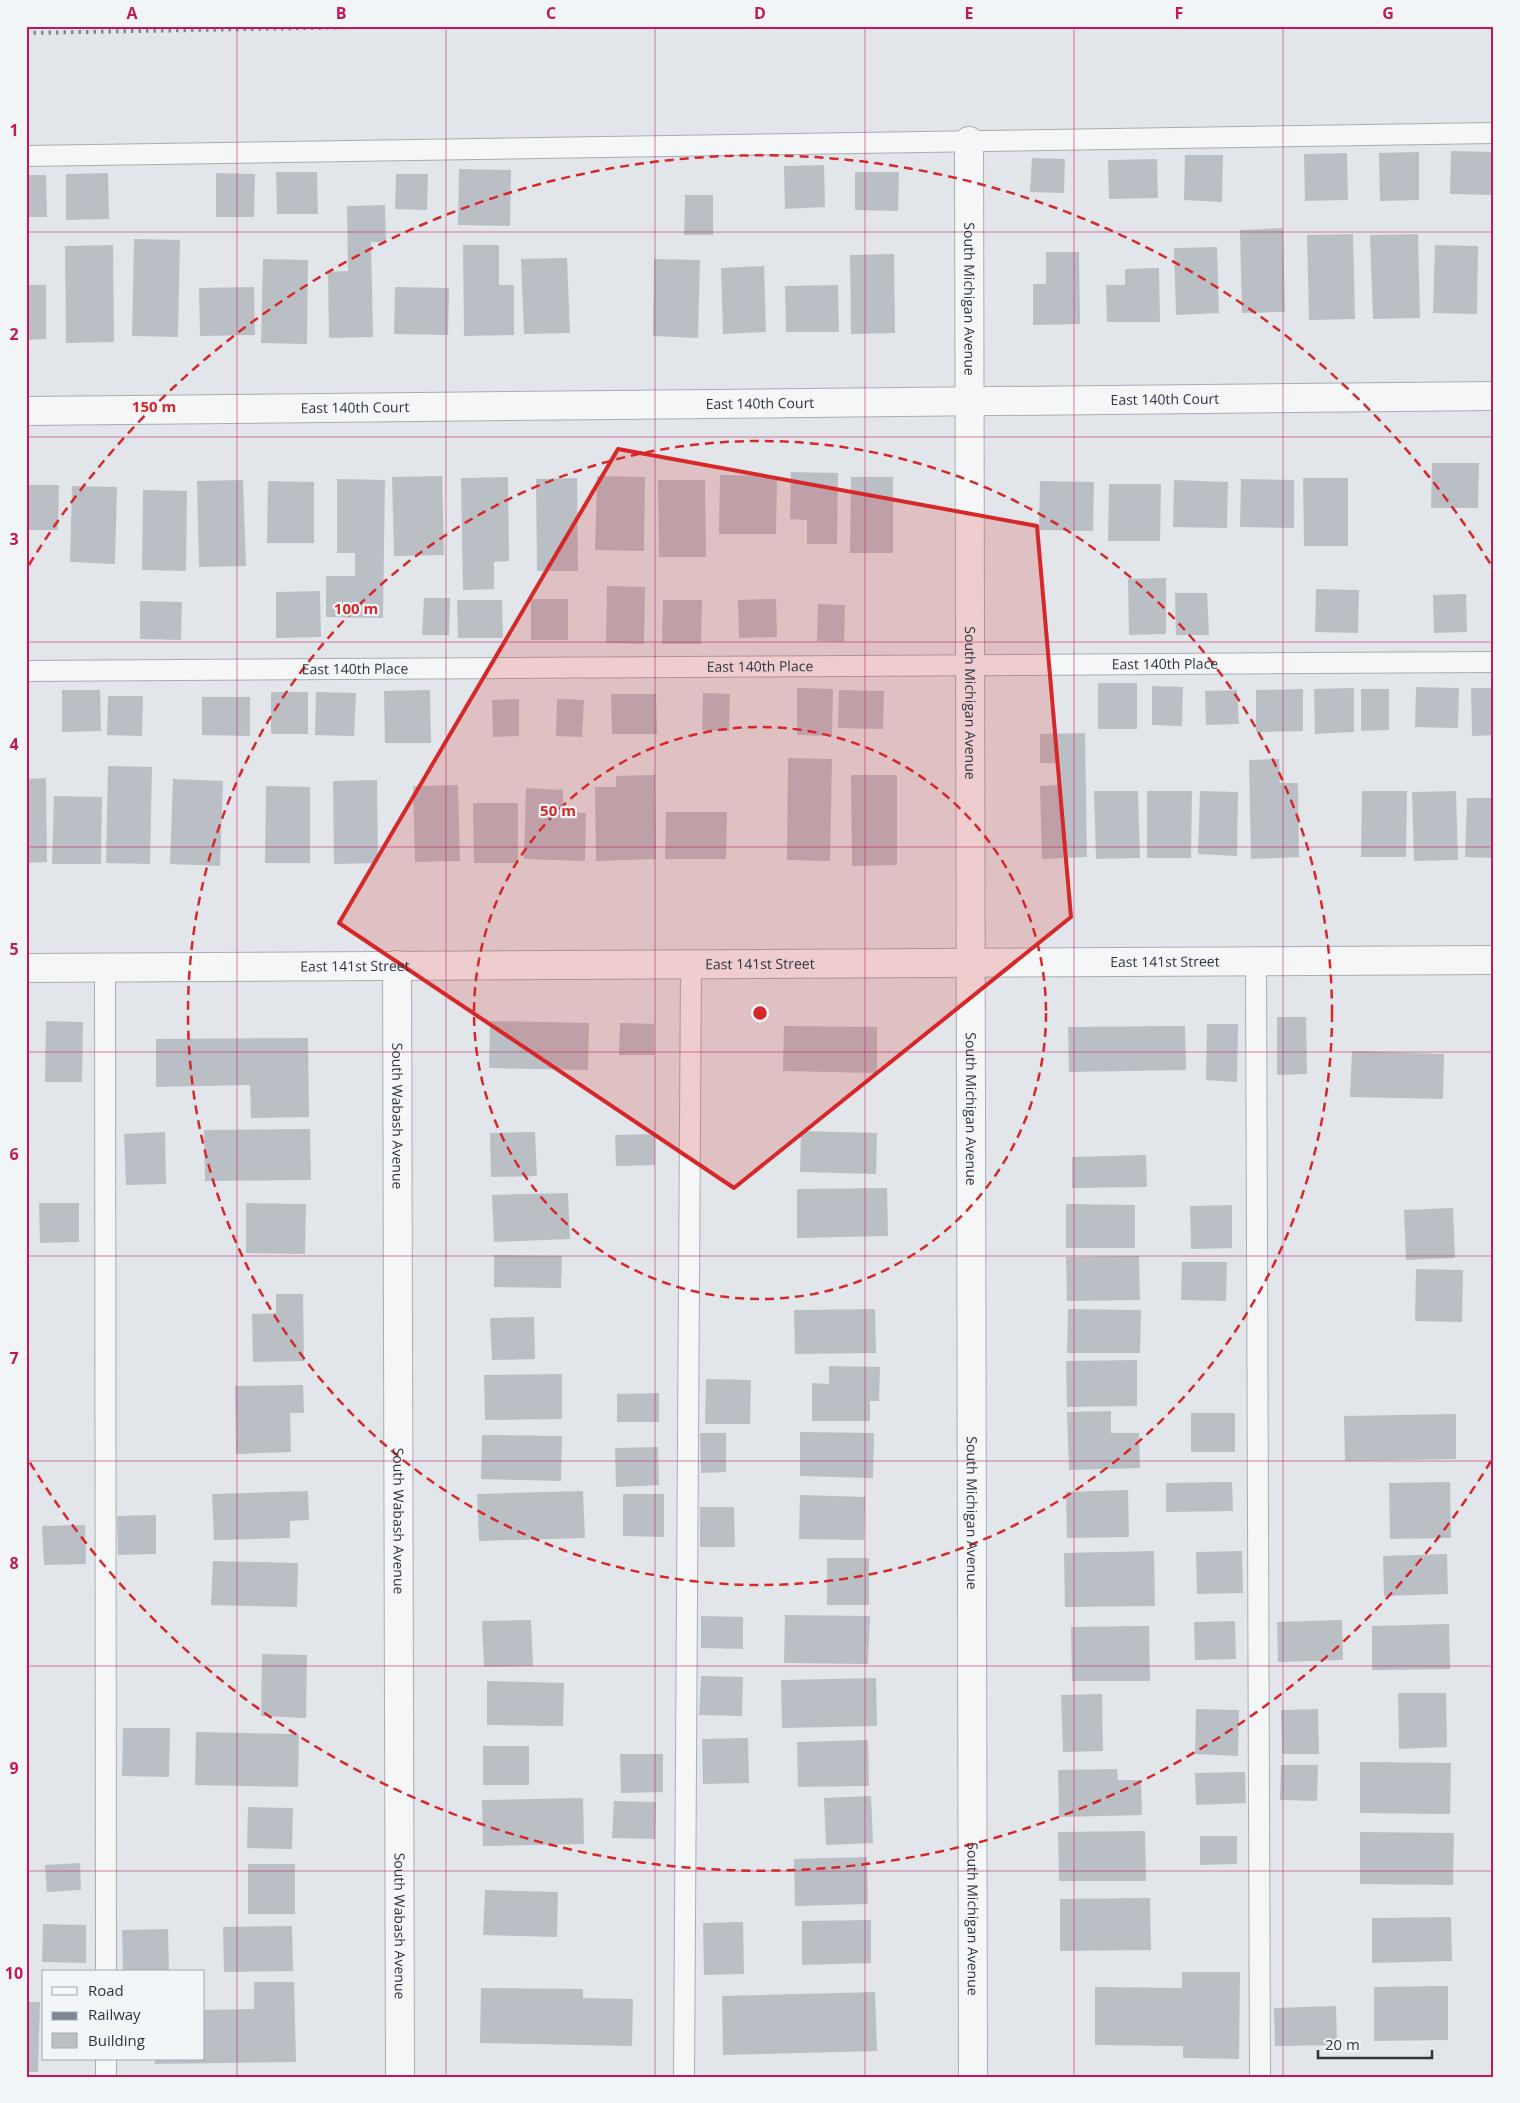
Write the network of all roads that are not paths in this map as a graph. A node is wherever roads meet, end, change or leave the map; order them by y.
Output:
1 (1494, 133) edge
2 (969, 141) junction
3 (26, 156) edge
4 (1494, 396) edge
5 (970, 402) junction
6 (26, 411) edge
7 (1494, 662) edge
8 (969, 665) junction
9 (26, 671) edge
10 (1494, 960) edge
11 (1256, 961) junction
12 (970, 963) junction
13 (691, 964) junction
14 (397, 965) junction
15 (105, 967) junction
16 (26, 968) edge
17 (106, 1970) edge
18 (106, 2060) edge
19 (106, 2077) edge
20 (400, 2077) edge
21 (684, 2077) edge
22 (973, 2077) edge
23 (1260, 2077) edge

1 - 2 lane
2 - 3 lane
2 - 5 street, South Michigan Avenue
4 - 5 street, East 140th Court
5 - 6 street, East 140th Court
5 - 8 street, South Michigan Avenue
7 - 8 lane, East 140th Place
8 - 9 lane, East 140th Place
8 - 12 street, South Michigan Avenue
10 - 11 street, East 141st Street
11 - 12 street, East 141st Street
11 - 23 lane
12 - 13 street, East 141st Street
12 - 22 street, South Michigan Avenue
13 - 14 street, East 141st Street
13 - 21 lane
14 - 15 street, East 141st Street
14 - 20 street, South Wabash Avenue
15 - 16 street, East 141st Street
15 - 17 lane
18 - 19 lane

